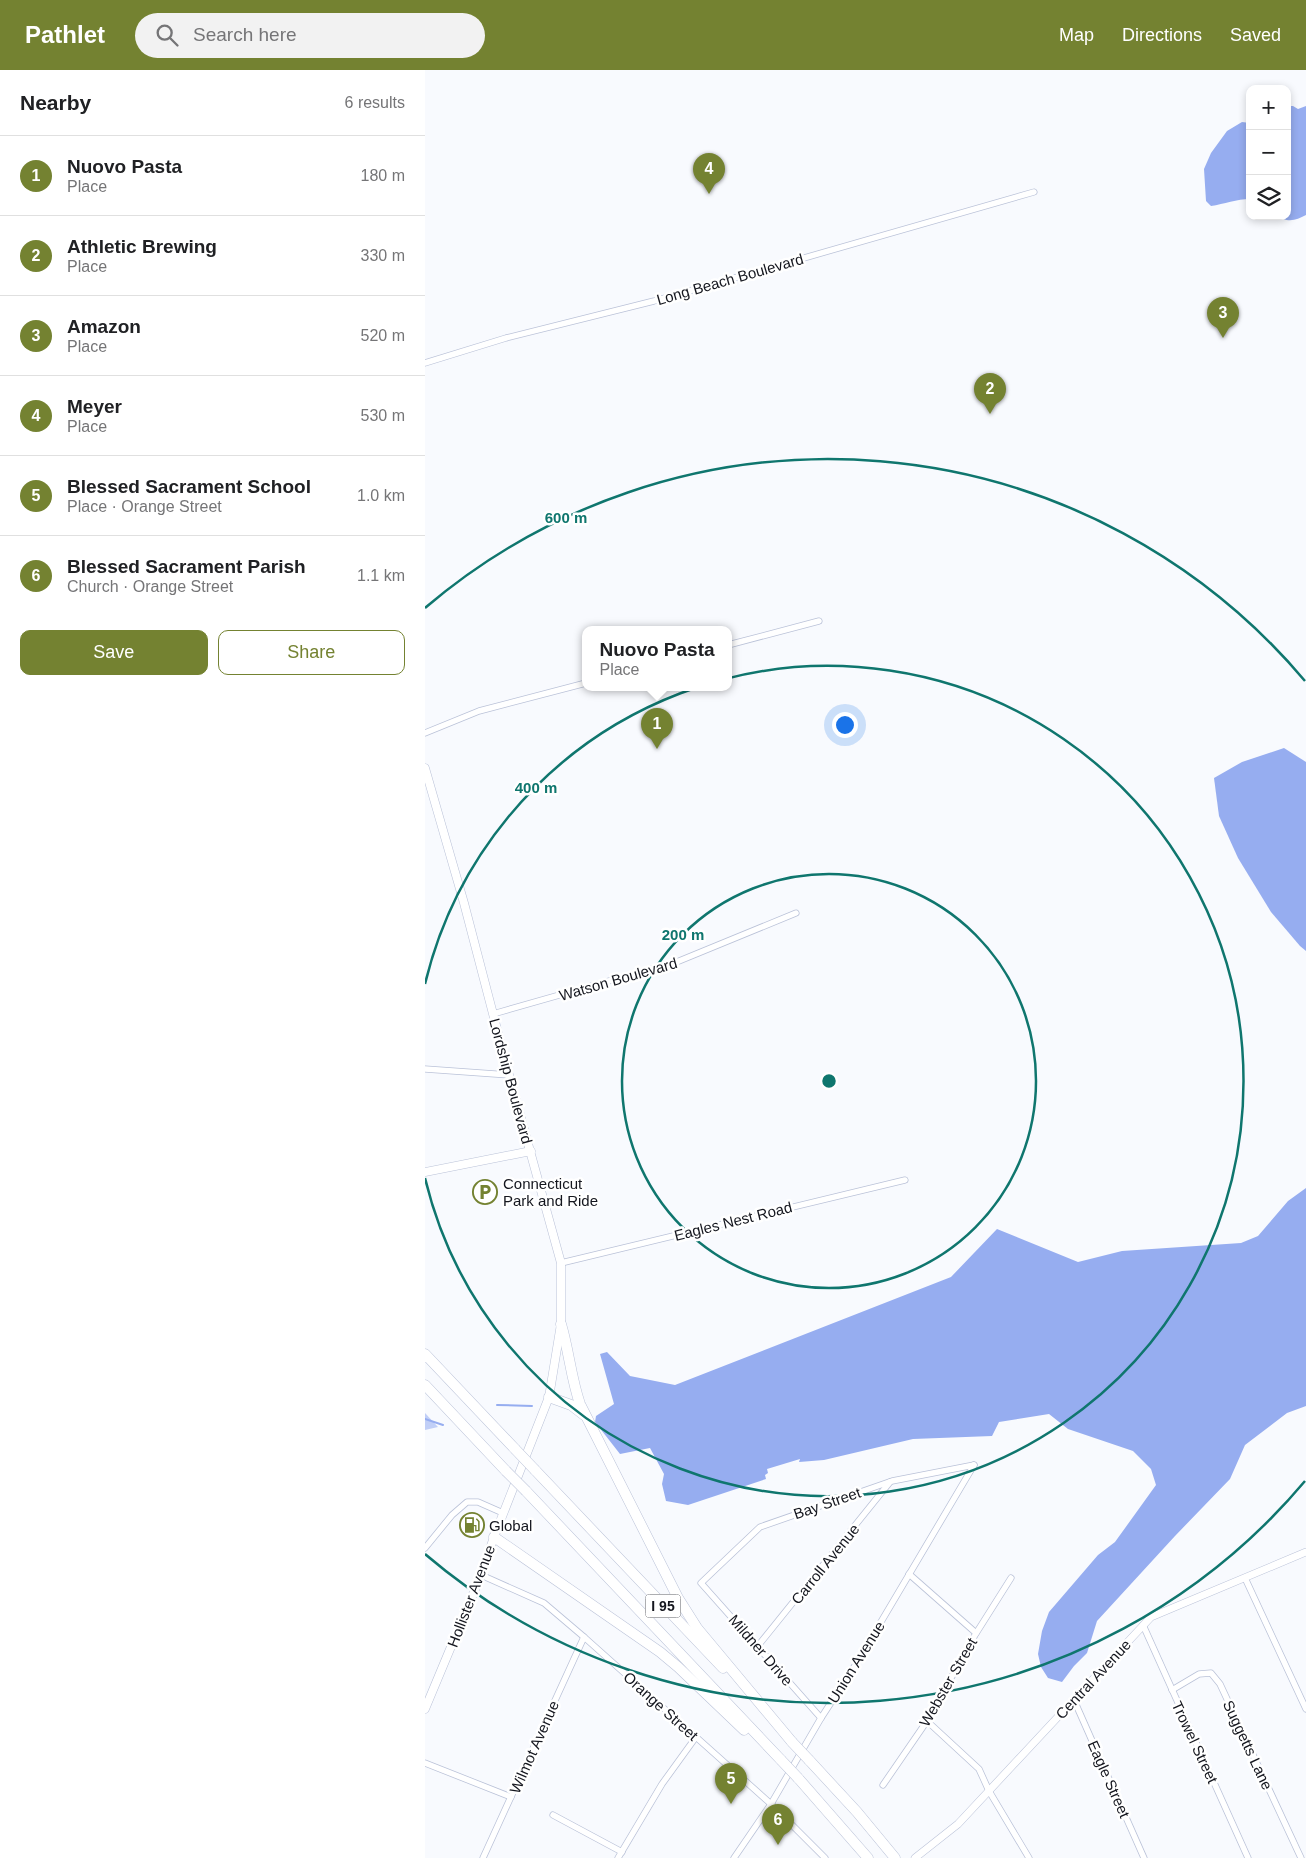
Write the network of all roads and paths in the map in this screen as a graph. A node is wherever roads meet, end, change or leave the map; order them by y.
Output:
1 (1034, 192) dead end
2 (425, 363) edge
3 (819, 621) dead end
4 (732, 644) edge
5 (582, 684) edge
6 (425, 733) edge
7 (425, 768) edge
8 (796, 913) dead end
9 (493, 1014) junction
10 (425, 1069) edge
11 (509, 1075) junction
12 (531, 1151) junction
13 (425, 1172) edge
14 (905, 1180) dead end
15 (561, 1263) junction
16 (561, 1324) junction
17 (425, 1354) edge
18 (425, 1385) edge
19 (549, 1398) junction
20 (587, 1420) junction
21 (974, 1465) joint
22 (892, 1481) junction
23 (503, 1513) junction
24 (494, 1537) junction
25 (425, 1548) edge
26 (1306, 1552) edge
27 (909, 1574) junction
28 (481, 1575) junction
29 (1011, 1578) dead end
30 (1245, 1578) junction
31 (701, 1582) joint
32 (1143, 1626) junction
33 (976, 1633) junction
34 (584, 1636) junction
35 (757, 1647) junction
36 (1172, 1690) junction
37 (1073, 1700) junction
38 (1306, 1709) edge
39 (425, 1710) edge
40 (821, 1718) junction
41 (927, 1721) junction
42 (696, 1737) junction
43 (792, 1742) junction
44 (781, 1760) junction
45 (425, 1763) edge
46 (883, 1785) dead end
47 (989, 1791) junction
48 (511, 1797) junction
49 (771, 1804) junction
50 (553, 1815) dead end
51 (620, 1855) edge
52 (483, 1858) edge
53 (734, 1858) edge
54 (825, 1858) edge
55 (868, 1858) edge
56 (895, 1858) edge
57 (915, 1858) edge
58 (1029, 1858) edge
59 (1144, 1858) edge
60 (1248, 1858) edge
61 (1301, 1858) edge

1 - 2 street, Long Beach Boulevard
3 - 4 street
5 - 6 street
7 - 9 main road, Lordship Boulevard
8 - 9 street, Watson Boulevard
9 - 11 main road, Lordship Boulevard
10 - 11 street
11 - 12 main road, Lordship Boulevard
12 - 13 main road
12 - 15 main road, Lordship Boulevard
14 - 15 street, Eagles Nest Road
15 - 16 main road, Lordship Boulevard
16 - 19 main road, Lordship Boulevard
16 - 20 highway
17 - 43 highway, I 95, bridge
18 - 44 highway, I 95, bridge
19 - 20 highway
19 - 23 main road, Hollister Avenue
20 - 43 highway
21 - 22 street, Bay Street
21 - 27 street, Union Avenue
22 - 31 street, Bay Street
22 - 35 street, Carroll Avenue
23 - 24 main road, Hollister Avenue
23 - 25 street
24 - 28 main road, Hollister Avenue
24 - 44 highway
26 - 30 street, Central Avenue
27 - 33 street
27 - 40 street, Union Avenue
28 - 34 street, Orange Street
28 - 39 main road, Hollister Avenue
29 - 33 street, Webster Street
30 - 32 street, Central Avenue
30 - 38 street
31 - 35 street, Mildner Drive
32 - 36 street, Trowel Street
32 - 37 street, Central Avenue
33 - 41 street, Webster Street
34 - 42 street, Orange Street
34 - 48 street, Wilmot Avenue
35 - 40 street, Mildner Drive
36 - 60 street, Trowel Street
36 - 61 street, Suggetts Lane
37 - 47 street, Central Avenue
37 - 59 street, Eagle Street
40 - 49 street, Union Avenue
41 - 46 street, Webster Street
41 - 47 street
42 - 49 street, Orange Street
42 - 51 street
43 - 56 highway, I 95, bridge
44 - 55 highway, I 95, bridge
45 - 48 street
47 - 57 street, Central Avenue
47 - 58 street
48 - 52 street, Wilmot Avenue
49 - 53 street, Union Avenue
49 - 54 street, Orange Street
50 - 51 street

